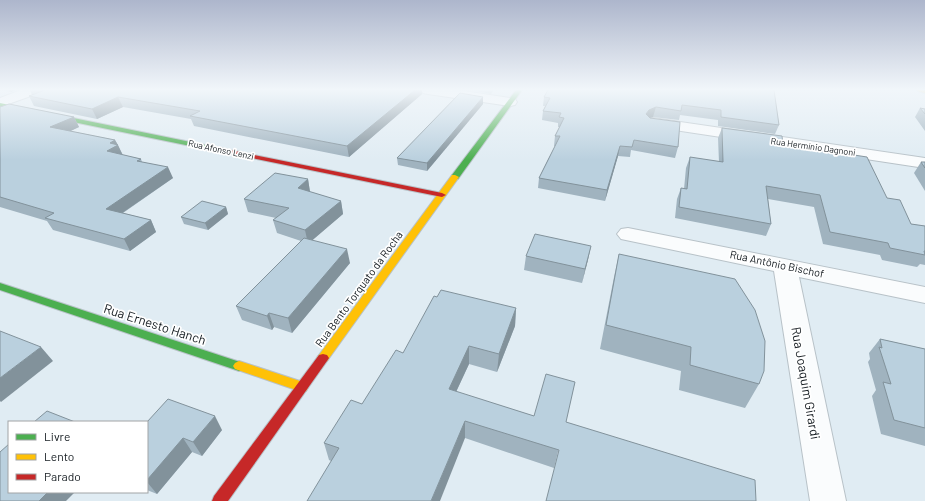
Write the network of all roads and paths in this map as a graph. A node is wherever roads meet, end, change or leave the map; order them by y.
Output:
1 (45, 113) edge
2 (502, 113) edge
3 (653, 123) edge
4 (925, 163) edge
5 (442, 196) junction
6 (628, 234) dead end
7 (785, 266) junction
8 (0, 286) edge
9 (925, 295) edge
10 (302, 386) junction
11 (219, 501) edge
12 (828, 501) edge

1 - 5 street, Rua Afonso Lenzi
2 - 5 street, Rua Bento Torquato da Rocha
3 - 4 street, Rua Hermínio Dagnoni
5 - 10 street, Rua Bento Torquato da Rocha
6 - 7 street, Rua Antônio Bischof
7 - 9 street, Rua Antônio Bischof
7 - 12 street, Rua Joaquim Girardi
8 - 10 street, Rua Ernesto Hanch
10 - 11 street, Rua Bento Torquato da Rocha

